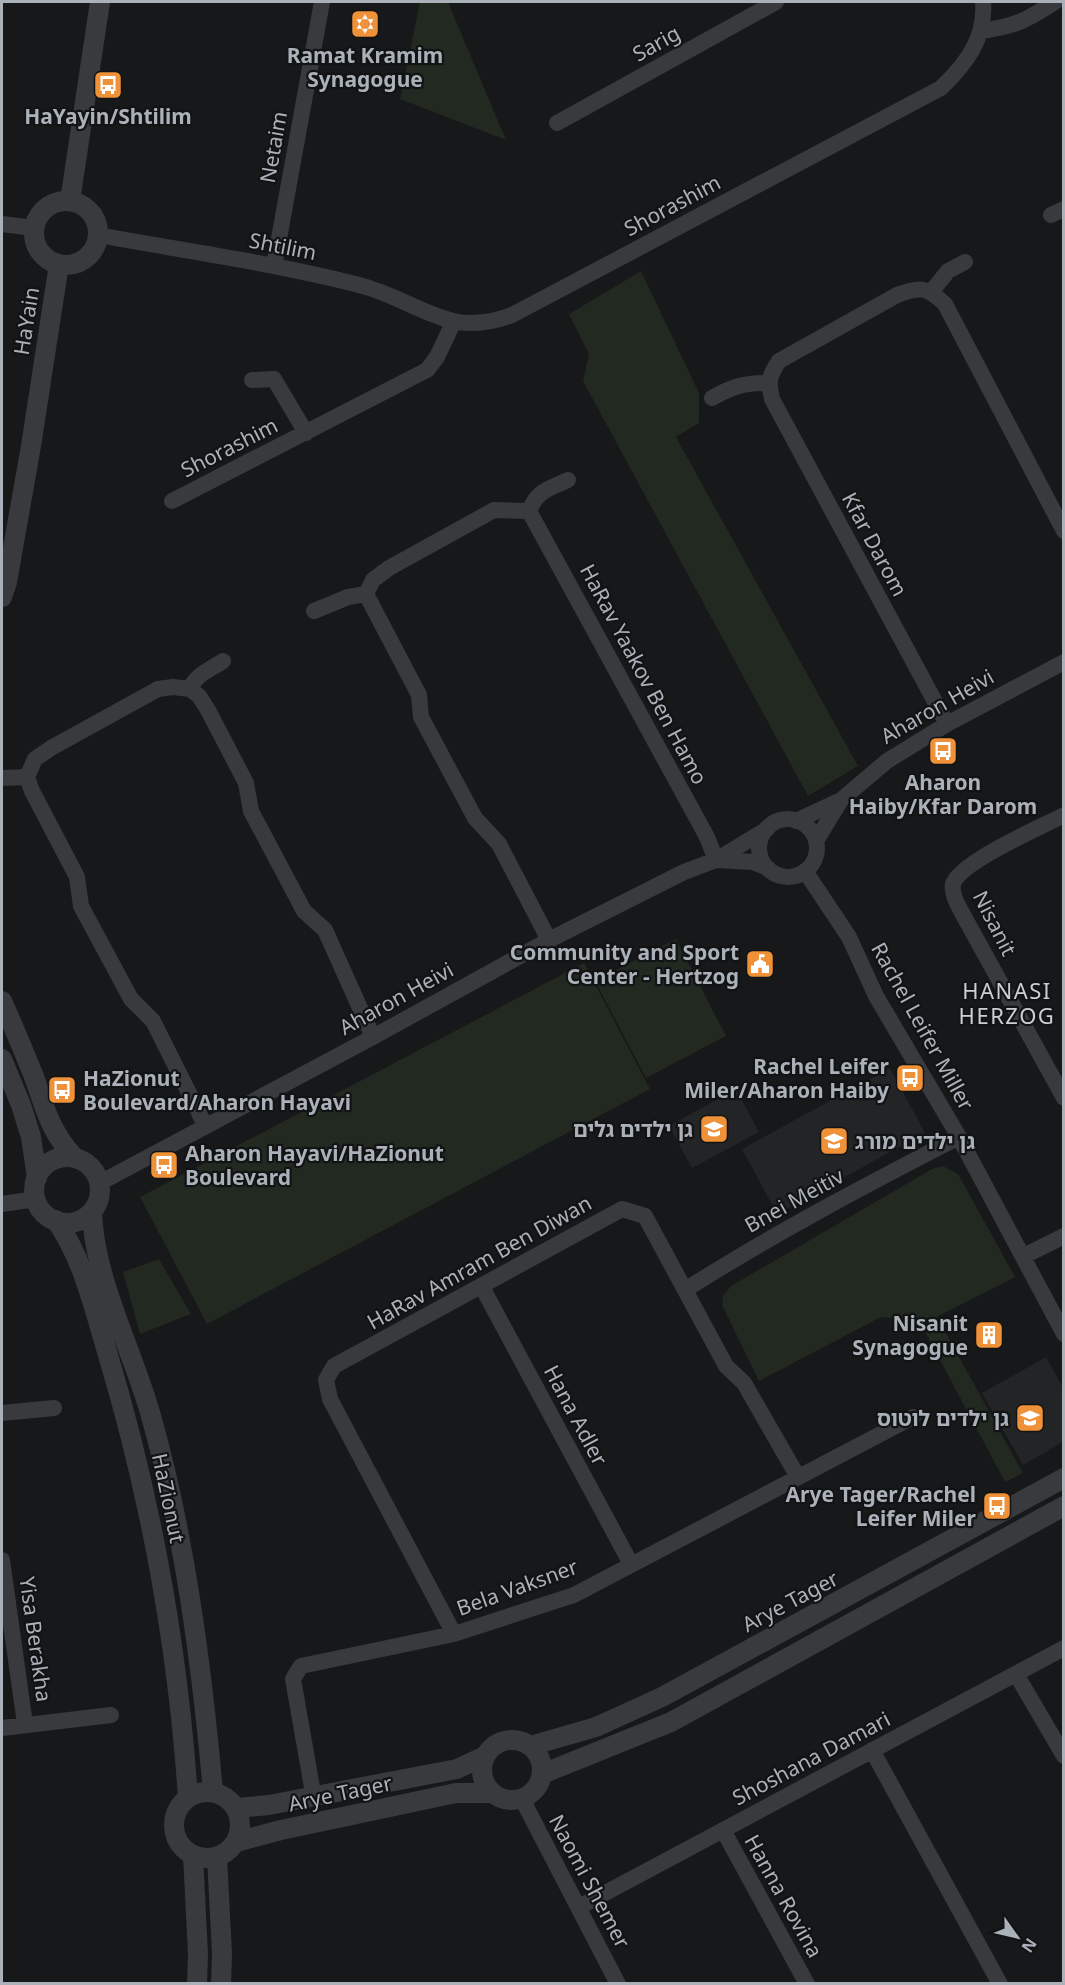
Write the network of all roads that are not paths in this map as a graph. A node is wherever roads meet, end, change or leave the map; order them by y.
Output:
1 (100, 2) edge
2 (322, 2) edge
3 (776, 2) edge
4 (983, 2) edge
5 (1055, 2) edge
6 (981, 31) junction
7 (557, 123) dead end
8 (70, 201) junction
9 (2, 224) edge
10 (34, 228) junction
11 (98, 235) junction
12 (964, 262) dead end
13 (59, 264) junction
14 (274, 266) junction
15 (932, 291) junction
16 (454, 321) junction
17 (252, 380) dead end
18 (768, 383) junction
19 (712, 398) dead end
20 (306, 433) junction
21 (568, 480) dead end
22 (172, 501) dead end
23 (529, 511) junction
24 (1064, 531) edge
25 (366, 594) junction
26 (2, 597) edge
27 (314, 611) dead end
28 (223, 661) dead end
29 (1064, 662) edge
30 (190, 688) junction
31 (947, 724) junction
32 (27, 777) junction
33 (2, 778) edge
34 (841, 800) junction
35 (1064, 815) edge
36 (796, 821) junction
37 (766, 829) junction
38 (816, 841) junction
39 (716, 860) junction
40 (768, 868) junction
41 (805, 871) junction
42 (549, 940) junction
43 (2, 1001) edge
44 (373, 1037) junction
45 (2, 1059) edge
46 (1064, 1098) edge
47 (205, 1125) junction
48 (959, 1137) junction
49 (74, 1157) junction
50 (37, 1178) junction
51 (99, 1180) junction
52 (36, 1199) junction
53 (2, 1204) edge
54 (92, 1212) junction
55 (56, 1221) junction
56 (1064, 1236) edge
57 (1024, 1256) junction
58 (482, 1287) junction
59 (685, 1290) junction
60 (1064, 1334) edge
61 (54, 1408) dead end
62 (2, 1413) edge
63 (913, 1417) dead end
64 (798, 1477) junction
65 (1064, 1478) edge
66 (1064, 1506) edge
67 (2, 1560) edge
68 (631, 1564) junction
69 (454, 1634) junction
70 (1064, 1648) edge
71 (1016, 1674) junction
72 (111, 1714) dead end
73 (25, 1724) junction
74 (2, 1728) edge
75 (530, 1746) junction
76 (872, 1750) junction
77 (485, 1756) junction
78 (1064, 1756) edge
79 (542, 1774) junction
80 (213, 1792) junction
81 (313, 1793) dead end
82 (491, 1793) junction
83 (188, 1798) junction
84 (522, 1799) junction
85 (236, 1808) junction
86 (723, 1830) junction
87 (236, 1842) junction
88 (193, 1855) junction
89 (218, 1857) junction
90 (579, 1907) junction
91 (197, 1983) edge
92 (221, 1983) edge
93 (618, 1983) edge
94 (807, 1983) edge
95 (1000, 1983) edge

1 - 8 street
2 - 14 street, Netaim
3 - 7 street, Sarig
4 - 6 street
5 - 6 street
6 - 16 street, Shorashim
8 - 10 street
8 - 11 street
9 - 10 street
10 - 13 street
11 - 13 street
11 - 14 street, Shtilim
12 - 15 street
13 - 26 street, HaYain
14 - 16 street, Shtilim
15 - 18 street
15 - 24 street
16 - 20 street, Shorashim
17 - 20 street, Shorashim
18 - 19 street
18 - 31 street, Kfar Darom
20 - 22 street, Shorashim
21 - 23 street
23 - 25 street
23 - 39 street, HaRav Yaakov Ben Hamo
25 - 27 street
25 - 42 street
28 - 30 street
29 - 31 street, Aharon Heivi
30 - 32 street
30 - 44 street
31 - 34 street, Aharon Heivi
32 - 33 street
32 - 47 street
34 - 36 street, Aharon Heivi
34 - 38 street, Aharon Heivi
35 - 46 street, Nisanit
36 - 37 street
36 - 38 street
37 - 39 street, Aharon Heivi
37 - 40 street
38 - 41 street
39 - 40 street, Aharon Heivi
39 - 42 street, Aharon Heivi
40 - 41 street
41 - 48 street, Rachel Leifer Miller
42 - 44 street, Aharon Heivi
43 - 49 street
44 - 47 street, Aharon Heivi
45 - 50 street
47 - 51 street, Aharon Heivi
48 - 57 street, Rachel Leifer Miller
48 - 59 street, Bnei Meitiv
49 - 50 street
49 - 51 street
50 - 52 street
51 - 54 street
52 - 53 street
52 - 55 street
54 - 55 street
54 - 80 street, HaZionut
55 - 83 street, HaZionut
56 - 57 street
57 - 60 street, Rachel Leifer Miller
58 - 59 street, HaRav Amram Ben Diwan
58 - 68 street, Hana Adler
58 - 69 street, HaRav Amram Ben Diwan
59 - 64 street, HaRav Amram Ben Diwan
61 - 62 street
63 - 64 street, Bela Vaksner
64 - 68 street, Bela Vaksner
65 - 75 street, Arye Tager
66 - 79 street
67 - 73 street, Yisa Berakha
68 - 69 street, Bela Vaksner
69 - 81 street, Bela Vaksner
70 - 71 street, Shoshana Damari
71 - 76 street, Shoshana Damari
71 - 78 street
72 - 73 street
73 - 74 street
75 - 77 street
75 - 79 street
76 - 86 street, Shoshana Damari
76 - 95 street
77 - 82 street
77 - 85 street, Arye Tager
79 - 84 street
80 - 83 street
80 - 85 street
82 - 84 street
82 - 87 street, Arye Tager
83 - 88 street
84 - 90 street, Naomi Shemer
85 - 87 street
86 - 90 street, Shoshana Damari
86 - 94 street, Hanna Rovina
87 - 89 street
88 - 89 street
88 - 91 street
89 - 92 street
90 - 93 street, Naomi Shemer

